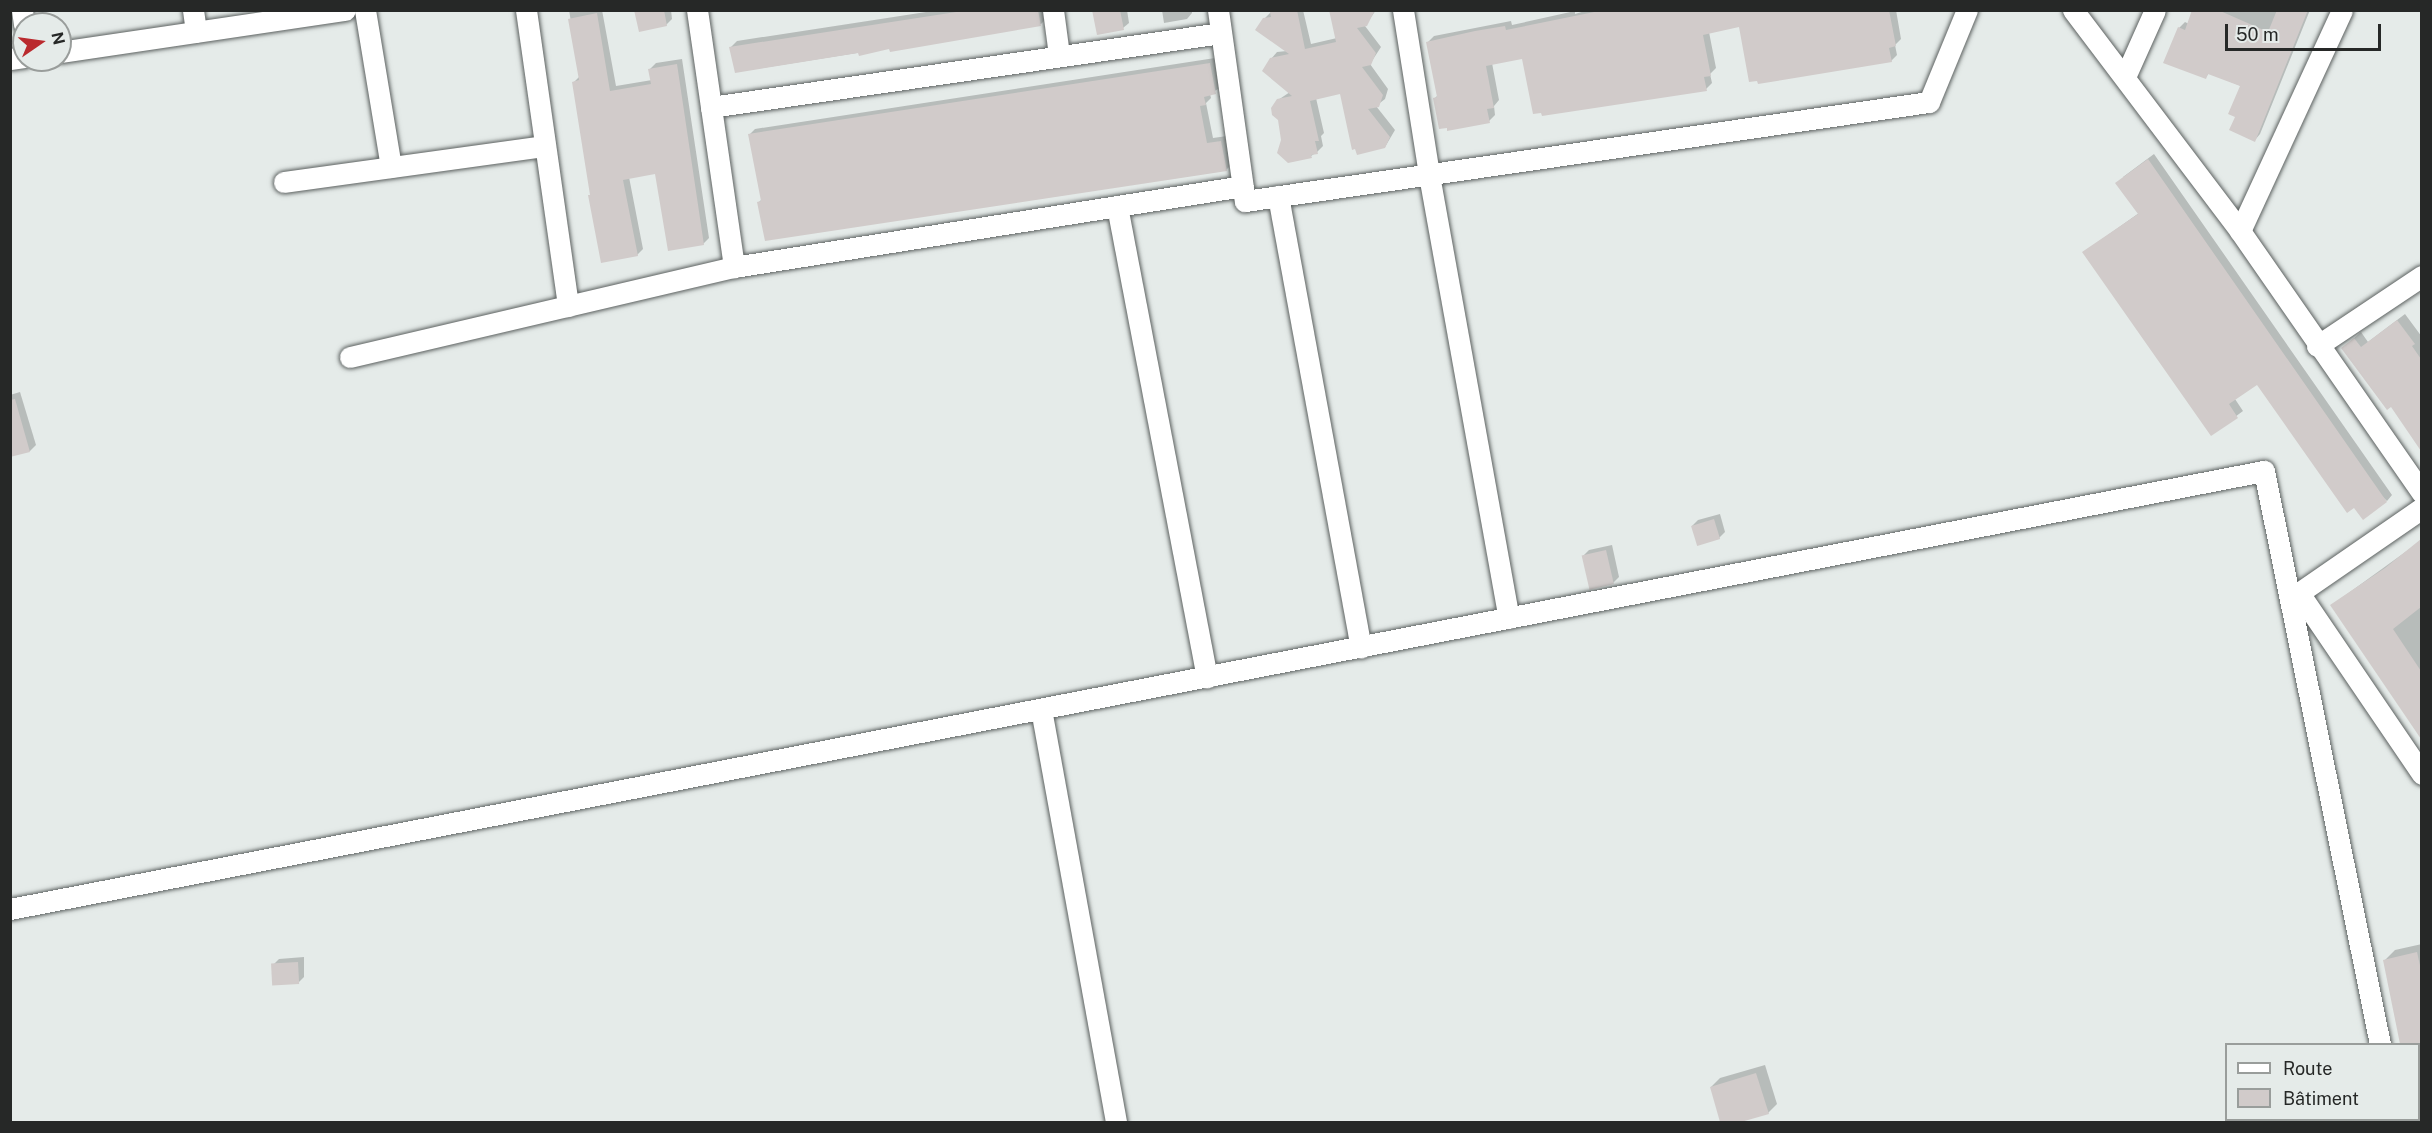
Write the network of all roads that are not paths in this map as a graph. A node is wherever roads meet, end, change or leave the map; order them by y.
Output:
1 (193, 10) edge
2 (345, 10) edge
3 (365, 10) edge
4 (526, 10) edge
5 (697, 10) edge
6 (1053, 10) edge
7 (1218, 10) edge
8 (1404, 10) edge
9 (1967, 10) edge
10 (2073, 10) edge
11 (2155, 10) edge
12 (2342, 10) edge
13 (196, 32) junction
14 (1221, 33) junction
15 (72, 50) edge
16 (1059, 55) junction
17 (2125, 76) junction
18 (711, 107) junction
19 (544, 146) junction
20 (391, 167) junction
21 (1429, 175) junction
22 (284, 182) dead end
23 (1243, 186) junction
24 (1278, 196) junction
25 (1117, 206) junction
26 (2240, 231) junction
27 (734, 267) junction
28 (2421, 276) edge
29 (568, 306) junction
30 (2317, 346) junction
31 (350, 357) dead end
32 (2421, 492) edge
33 (2421, 508) edge
34 (1509, 618) junction
35 (1361, 647) junction
36 (1207, 677) junction
37 (1041, 709) junction
38 (2421, 774) edge
39 (10, 909) edge
40 (2380, 1043) edge
41 (1116, 1122) edge

1 - 13 street
2 - 13 street
3 - 20 street
4 - 19 street
5 - 18 street
6 - 16 street
7 - 14 street
8 - 21 street
9 - 21 street
10 - 17 street
11 - 17 street
12 - 26 street
13 - 15 street
14 - 16 street
14 - 23 street
16 - 18 street
17 - 26 street
18 - 27 street
19 - 20 street
19 - 29 street
20 - 22 street
21 - 24 street
21 - 34 street
23 - 24 street
23 - 25 street
24 - 35 street
25 - 27 street
25 - 36 street
26 - 30 street
27 - 29 street
28 - 30 street
29 - 31 street
30 - 32 street
33 - 38 street
34 - 35 street
34 - 40 street
35 - 36 street
36 - 37 street
37 - 39 street
37 - 41 street

